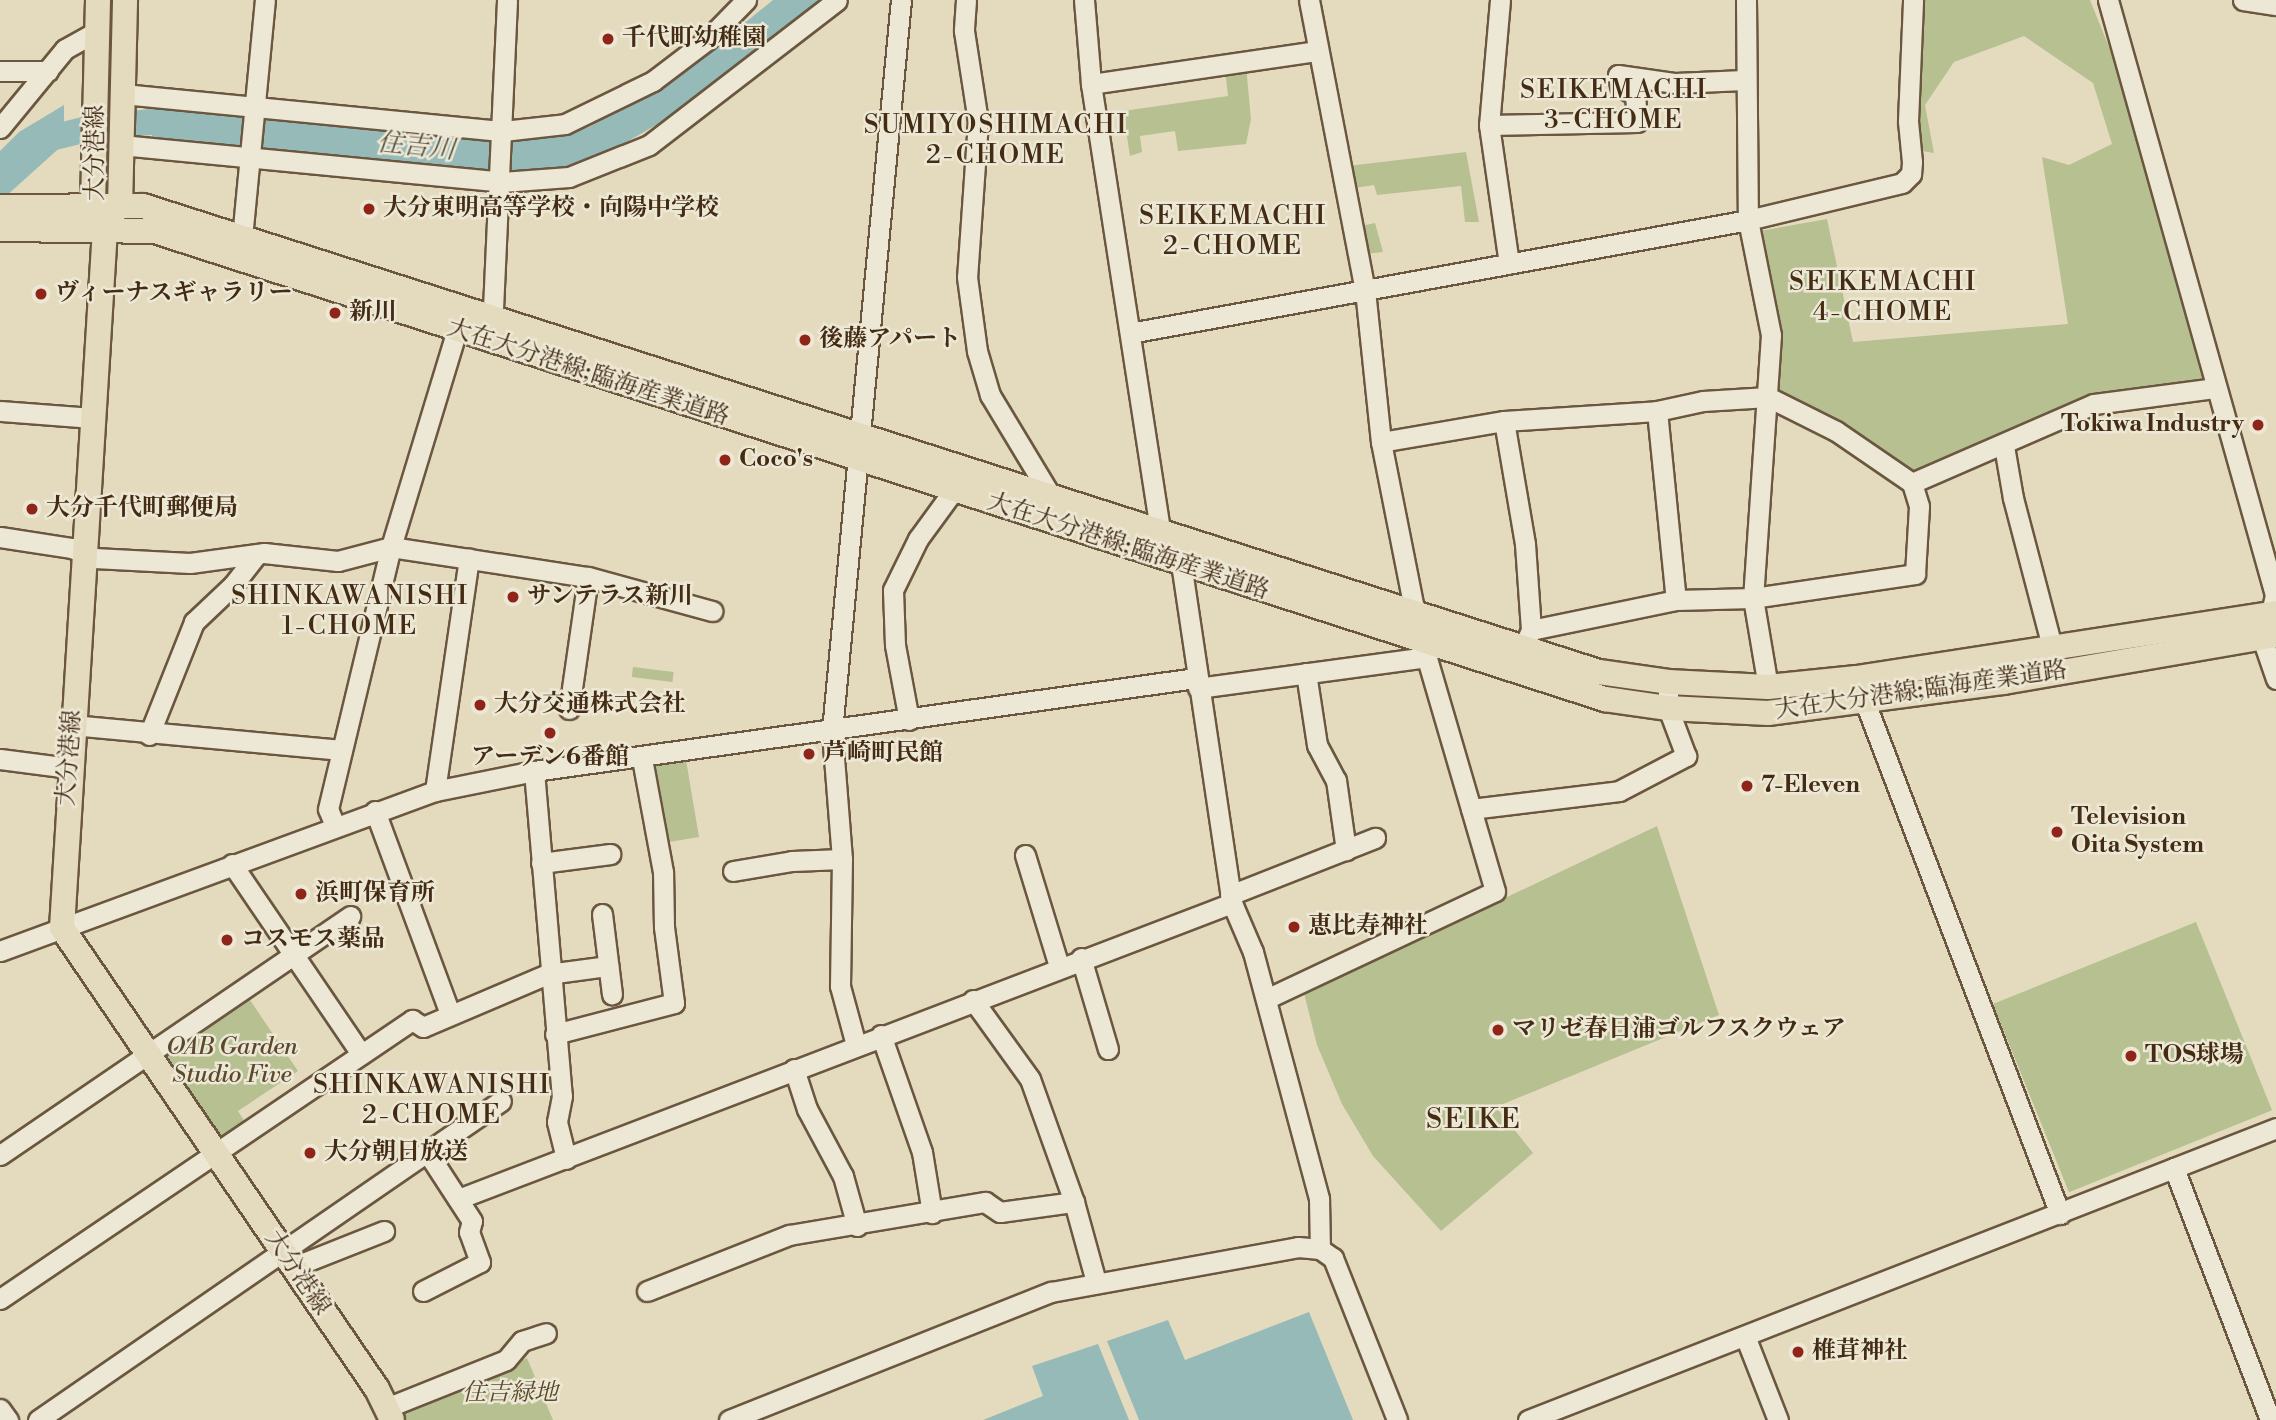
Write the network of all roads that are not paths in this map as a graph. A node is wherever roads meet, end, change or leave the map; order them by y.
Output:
1 (98, 0) edge
2 (125, 0) edge
3 (265, 0) edge
4 (507, 0) edge
5 (746, 0) edge
6 (837, 0) edge
7 (901, 0) edge
8 (966, 0) edge
9 (1084, 0) edge
10 (1309, 0) edge
11 (1500, 0) edge
12 (1746, 0) edge
13 (1913, 0) edge
14 (2108, 0) edge
15 (2243, 0) edge
16 (2276, 5) edge
17 (97, 31) junction
18 (1317, 51) junction
19 (0, 71) edge
20 (48, 71) junction
21 (1744, 80) junction
22 (1091, 84) junction
23 (123, 96) junction
24 (255, 110) junction
25 (1489, 125) junction
26 (0, 128) edge
27 (503, 133) junction
28 (122, 143) junction
29 (250, 155) junction
30 (502, 179) junction
31 (93, 206) junction
32 (120, 207) junction
33 (1, 214) edge
34 (1748, 220) junction
35 (105, 229) junction
36 (242, 238) junction
37 (1509, 264) junction
38 (1365, 290) junction
39 (460, 320) junction
40 (492, 330) junction
41 (1130, 333) junction
42 (2216, 388) junction
43 (1768, 397) junction
44 (0, 411) edge
45 (1657, 411) junction
46 (93, 418) junction
47 (1504, 421) junction
48 (860, 435) junction
49 (1381, 442) junction
50 (2004, 446) junction
51 (857, 460) junction
52 (1912, 482) junction
53 (953, 491) junction
54 (1054, 501) junction
55 (1161, 534) junction
56 (0, 537) edge
57 (391, 547) junction
58 (83, 554) junction
59 (257, 554) junction
60 (469, 558) junction
61 (1181, 564) junction
62 (588, 577) junction
63 (1753, 598) junction
64 (1676, 600) junction
65 (712, 611) dead end
66 (1415, 614) junction
67 (2272, 625) edge
68 (1527, 639) junction
69 (2052, 648) junction
70 (1425, 650) junction
71 (1306, 673) junction
72 (1857, 678) junction
73 (2276, 679) edge
74 (1668, 682) junction
75 (1197, 683) junction
76 (1768, 687) junction
77 (1863, 703) junction
78 (569, 709) dead end
79 (1668, 709) junction
80 (909, 720) junction
81 (72, 725) junction
82 (832, 731) junction
83 (149, 735) junction
84 (342, 750) junction
85 (0, 759) edge
86 (642, 759) junction
87 (69, 768) junction
88 (534, 771) junction
89 (435, 791) junction
90 (1471, 809) junction
91 (375, 811) junction
92 (335, 826) junction
93 (1376, 838) dead end
94 (1346, 850) junction
95 (610, 854) dead end
96 (1026, 855) dead end
97 (842, 859) junction
98 (541, 863) junction
99 (232, 864) junction
100 (733, 871) dead end
101 (1231, 899) junction
102 (601, 914) dead end
103 (350, 916) dead end
104 (62, 928) junction
105 (0, 951) edge
106 (294, 955) junction
107 (1081, 958) junction
108 (608, 966) junction
109 (1059, 966) junction
110 (548, 974) junction
111 (612, 994) dead end
112 (1266, 999) junction
113 (973, 1000) junction
114 (450, 1014) junction
115 (555, 1034) junction
116 (881, 1035) junction
117 (856, 1045) junction
118 (1108, 1049) dead end
119 (148, 1054) junction
120 (361, 1054) junction
121 (794, 1069) junction
122 (501, 1101) dead end
123 (2276, 1128) edge
124 (215, 1152) junction
125 (427, 1152) junction
126 (0, 1155) edge
127 (566, 1159) junction
128 (2174, 1168) junction
129 (458, 1199) junction
130 (1074, 1202) junction
131 (932, 1213) junction
132 (2060, 1214) junction
133 (857, 1226) junction
134 (384, 1231) dead end
135 (1320, 1249) junction
136 (288, 1260) junction
137 (1096, 1282) junction
138 (423, 1291) dead end
139 (647, 1291) dead end
140 (0, 1299) edge
141 (546, 1333) dead end
142 (1745, 1336) junction
143 (0, 1409) edge
144 (389, 1414) edge
145 (8, 1420) edge
146 (38, 1420) edge
147 (729, 1420) edge
148 (1397, 1420) edge
149 (1528, 1420) edge
150 (1778, 1420) edge
151 (2270, 1420) edge

1 - 17 main road, 大分港線
2 - 23 main road, 大分港線
3 - 24 street
4 - 27 street
5 - 27 street
6 - 30 street
7 - 48 street
8 - 54 street
9 - 22 street
10 - 18 street
11 - 25 street
12 - 21 street
13 - 34 street
14 - 42 street
15 - 16 street
17 - 20 street
17 - 31 main road, 大分港線
18 - 22 street
18 - 38 street
19 - 20 street
20 - 26 street
21 - 25 street
21 - 34 street
22 - 41 street
23 - 24 street
23 - 28 main road, 大分港線
24 - 27 street
24 - 29 street
25 - 37 street
27 - 30 street
28 - 29 street
28 - 32 main road, 大分港線
29 - 30 street
29 - 36 street
30 - 40 street
31 - 32 main road, 大在大分港線;臨海産業道路
31 - 33 main road, 大在大分港線;臨海産業道路
31 - 35 main road, 大分港線
32 - 35 main road
32 - 36 main road, 大在大分港線;臨海産業道路
33 - 35 main road, 大在大分港線;臨海産業道路
34 - 37 street
34 - 43 street
35 - 39 main road, 大在大分港線;臨海産業道路
35 - 46 main road, 大分港線
36 - 39 main road, 大在大分港線;臨海産業道路
37 - 38 street
38 - 41 street
38 - 49 street
39 - 40 main road, 大在大分港線;臨海産業道路
39 - 57 street
40 - 48 main road, 大在大分港線;臨海産業道路
40 - 51 main road, 大在大分港線;臨海産業道路
41 - 55 street
42 - 50 street
42 - 67 street
43 - 45 street
43 - 52 street
43 - 63 street
44 - 46 street
45 - 47 street
45 - 64 street
46 - 58 main road, 大分港線
47 - 49 street
47 - 68 street
48 - 51 street
48 - 54 main road, 大在大分港線;臨海産業道路
49 - 66 street
50 - 52 street
50 - 69 street
51 - 53 main road, 大在大分港線;臨海産業道路
51 - 82 street
52 - 63 street
53 - 61 main road, 大在大分港線;臨海産業道路
53 - 80 street
54 - 55 main road, 大在大分港線;臨海産業道路
55 - 61 street
55 - 66 main road, 大在大分港線;臨海産業道路
56 - 58 street
57 - 59 street
57 - 60 street
57 - 84 street
58 - 59 street
58 - 81 main road, 大分港線
59 - 83 street
60 - 62 street
60 - 89 street
61 - 70 main road, 大在大分港線;臨海産業道路
61 - 75 street
62 - 65 street
62 - 78 street
63 - 64 street
63 - 76 street
64 - 68 street
66 - 68 main road, 大在大分港線;臨海産業道路
67 - 69 main road, 大在大分港線;臨海産業道路
67 - 73 street
67 - 77 main road, 大在大分港線;臨海産業道路
68 - 74 main road, 大在大分港線;臨海産業道路
69 - 72 main road, 大在大分港線;臨海産業道路
70 - 71 street
70 - 79 main road, 大在大分港線;臨海産業道路
70 - 90 street
71 - 75 street
71 - 94 street
72 - 76 main road, 大在大分港線;臨海産業道路
72 - 77 street
74 - 76 main road, 大在大分港線;臨海産業道路
74 - 79 street
75 - 80 street
75 - 101 street
77 - 79 main road, 大在大分港線;臨海産業道路
77 - 132 street
79 - 90 street
80 - 82 street
81 - 83 street
81 - 87 main road, 大分港線
82 - 86 street
82 - 97 street
83 - 84 street
84 - 92 street
85 - 87 street
86 - 88 street
86 - 115 street
87 - 104 main road, 大分港線
88 - 89 street
88 - 98 street
89 - 91 street
90 - 112 street
91 - 92 street
91 - 114 street
92 - 99 street
93 - 94 street
94 - 101 street
95 - 98 street
96 - 109 street
97 - 100 street
97 - 117 street
98 - 110 street
99 - 104 street
99 - 106 street
101 - 107 street
101 - 112 street
102 - 108 street
103 - 106 street
104 - 105 street
104 - 119 main road, 大分港線
106 - 119 street
106 - 120 street
107 - 109 street
107 - 118 street
108 - 110 street
108 - 111 street
109 - 113 street
110 - 114 street
110 - 115 street
112 - 135 street
113 - 116 street
113 - 130 street
114 - 120 street
115 - 127 street
116 - 117 street
116 - 131 street
117 - 121 street
119 - 124 main road, 大分港線
119 - 126 street
120 - 124 street
121 - 127 street
121 - 133 street
122 - 125 street
123 - 128 street
124 - 136 main road, 大分港線
124 - 140 street
125 - 129 street
125 - 136 street
127 - 129 street
128 - 132 street
128 - 151 street
129 - 138 street
130 - 131 street
130 - 137 street
131 - 133 street
132 - 142 street
133 - 139 street
134 - 136 street
135 - 137 street
135 - 148 street
136 - 144 main road, 大分港線
136 - 146 street
137 - 147 street
141 - 144 street
142 - 149 street
142 - 150 street
143 - 145 street

